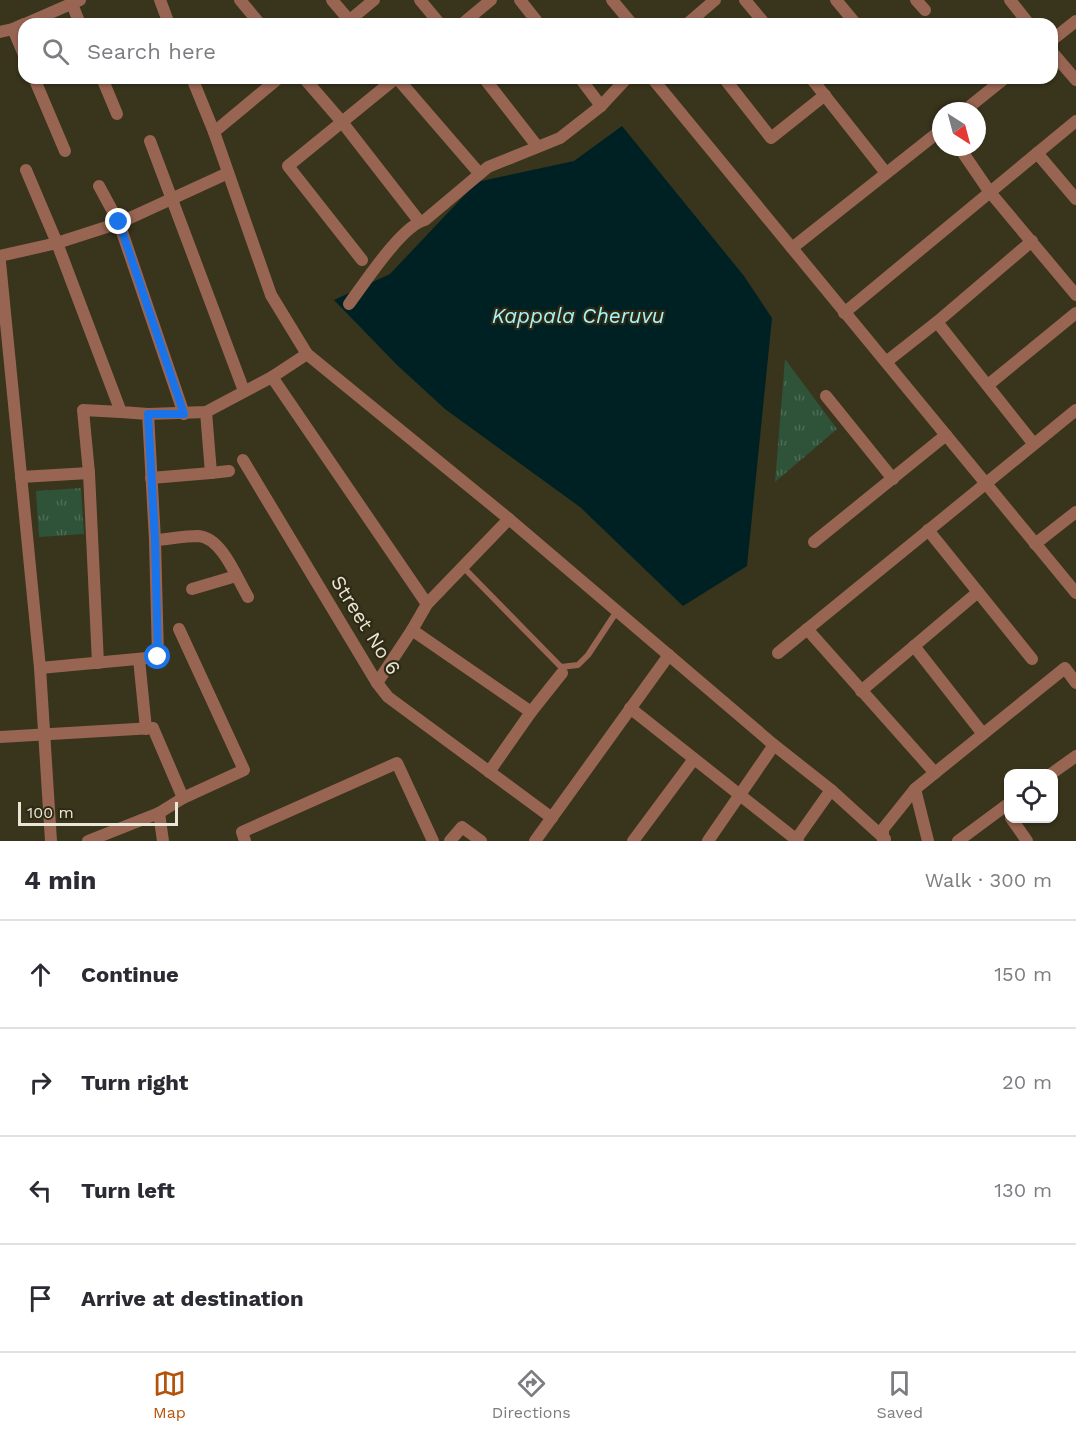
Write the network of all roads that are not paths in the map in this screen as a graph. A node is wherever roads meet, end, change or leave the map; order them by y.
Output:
1 (160, 0) edge
2 (240, 0) edge
3 (332, 0) edge
4 (374, 0) edge
5 (420, 0) edge
6 (491, 0) edge
7 (520, 0) edge
8 (612, 0) edge
9 (715, 0) edge
10 (745, 0) edge
11 (836, 0) edge
12 (916, 0) edge
13 (1010, 0) edge
14 (76, 2) edge
15 (925, 10) dead end
16 (39, 18) edge
17 (79, 18) edge
18 (168, 18) edge
19 (255, 18) edge
20 (344, 18) edge
21 (352, 18) edge
22 (435, 18) edge
23 (469, 18) edge
24 (534, 18) edge
25 (627, 18) edge
26 (694, 18) edge
27 (760, 18) edge
28 (851, 18) edge
29 (1024, 18) edge
30 (1076, 21) edge
31 (18, 27) edge
32 (0, 32) edge
33 (1058, 35) edge
34 (1058, 59) edge
35 (1076, 80) edge
36 (36, 84) edge
37 (104, 84) edge
38 (194, 84) edge
39 (272, 84) edge
40 (309, 84) edge
41 (390, 84) edge
42 (402, 84) edge
43 (488, 84) edge
44 (584, 84) edge
45 (621, 84) edge
46 (657, 84) edge
47 (729, 84) edge
48 (816, 84) edge
49 (998, 84) edge
50 (825, 95) junction
51 (975, 102) edge
52 (601, 106) junction
53 (117, 114) dead end
54 (1076, 121) edge
55 (342, 122) junction
56 (214, 132) junction
57 (932, 137) edge
58 (150, 141) dead end
59 (537, 146) junction
60 (64, 151) dead end
61 (1037, 153) junction
62 (965, 156) edge
63 (26, 170) dead end
64 (886, 172) junction
65 (228, 173) junction
66 (479, 173) junction
67 (99, 186) dead end
68 (989, 191) junction
69 (171, 198) junction
70 (1076, 199) edge
71 (419, 221) junction
72 (119, 222) junction
73 (1032, 241) junction
74 (57, 243) junction
75 (792, 248) junction
76 (0, 256) edge
77 (362, 260) dead end
78 (0, 262) edge
79 (1076, 295) edge
80 (349, 304) dead end
81 (844, 313) junction
82 (1076, 314) edge
83 (937, 322) junction
84 (306, 354) junction
85 (886, 362) junction
86 (272, 377) junction
87 (988, 385) junction
88 (244, 390) junction
89 (826, 396) dead end
90 (1076, 410) edge
91 (121, 412) junction
92 (206, 412) junction
93 (148, 414) junction
94 (184, 414) junction
95 (946, 435) junction
96 (1033, 443) junction
97 (243, 460) dead end
98 (229, 471) dead end
99 (89, 473) junction
100 (210, 473) junction
101 (21, 477) junction
102 (152, 478) junction
103 (893, 479) junction
104 (985, 483) junction
105 (1076, 512) edge
106 (509, 519) junction
107 (928, 530) junction
108 (155, 540) junction
109 (814, 542) dead end
110 (1035, 544) junction
111 (462, 567) junction
112 (236, 576) junction
113 (192, 589) dead end
114 (978, 592) junction
115 (1076, 593) edge
116 (248, 597) dead end
117 (427, 604) junction
118 (617, 611) junction
119 (179, 629) dead end
120 (807, 629) junction
121 (412, 630) junction
122 (914, 646) junction
123 (778, 653) dead end
124 (669, 655) junction
125 (139, 659) junction
126 (1032, 659) dead end
127 (98, 663) junction
128 (40, 668) junction
129 (562, 674) dead end
130 (377, 683) junction
131 (1076, 683) edge
132 (861, 691) junction
133 (630, 708) junction
134 (531, 712) junction
135 (146, 729) junction
136 (983, 734) junction
137 (45, 736) junction
138 (0, 737) edge
139 (774, 745) junction
140 (694, 759) junction
141 (1074, 762) edge
142 (1058, 770) edge
143 (489, 772) junction
144 (934, 773) junction
145 (915, 789) junction
146 (831, 790) junction
147 (739, 796) junction
148 (183, 798) junction
149 (159, 813) junction
150 (1004, 814) edge
151 (552, 818) junction
152 (1015, 823) edge
153 (884, 840) edge
154 (51, 841) edge
155 (88, 841) edge
156 (163, 841) edge
157 (245, 841) edge
158 (434, 841) edge
159 (450, 841) edge
160 (481, 841) edge
161 (535, 841) edge
162 (633, 841) edge
163 (708, 841) edge
164 (796, 841) edge
165 (928, 841) edge
166 (958, 841) edge
167 (1027, 841) edge

1 - 18 street
2 - 19 street
3 - 20 street
4 - 21 street
5 - 22 street
6 - 23 street
7 - 24 street
8 - 25 street
9 - 26 street
10 - 27 street
11 - 28 street
12 - 15 street
13 - 29 street
14 - 16 street
14 - 17 street
30 - 33 street
31 - 32 street
34 - 35 street
36 - 60 street
37 - 53 street
38 - 56 street
39 - 56 street
40 - 55 street
41 - 55 street
42 - 66 street
43 - 59 street
44 - 52 street
45 - 52 street
46 - 75 street
47 - 50 street
48 - 50 street
49 - 51 street
50 - 64 street
52 - 59 street
54 - 61 street
55 - 71 street
55 - 77 street
56 - 65 street
57 - 64 street
58 - 69 street
59 - 66 street
61 - 68 street
61 - 70 street
62 - 68 street
63 - 74 street
64 - 75 street
65 - 69 street
65 - 84 street
66 - 71 street
67 - 72 street
68 - 73 street
68 - 81 street
69 - 72 street
69 - 88 street
71 - 80 street
72 - 74 street
72 - 94 street
73 - 79 street
73 - 83 street
74 - 76 street
74 - 91 street
75 - 81 street
78 - 101 street
81 - 85 street
82 - 87 street
83 - 85 street
83 - 87 street
84 - 86 street
84 - 106 street
85 - 95 street
86 - 88 street
86 - 117 street
87 - 96 street
88 - 92 street
89 - 103 street
90 - 96 street
91 - 93 street
91 - 99 street
92 - 94 street
92 - 100 street
93 - 94 street
93 - 102 street
95 - 103 street
95 - 104 street
96 - 104 street
97 - 130 street, Street No 6
98 - 100 street
99 - 101 street
99 - 127 street
100 - 102 street
101 - 128 street
102 - 108 street
103 - 109 street
104 - 107 street
104 - 110 street
105 - 110 street
106 - 111 street
106 - 118 street
107 - 114 street
107 - 120 street
108 - 112 street
108 - 125 street
110 - 115 street
111 - 117 street
111 - 118 lane
112 - 113 street
112 - 116 street
114 - 122 street
114 - 126 street
117 - 121 street
118 - 124 street
119 - 148 street
120 - 123 street
120 - 132 street
121 - 130 street
121 - 134 street
122 - 132 street
122 - 136 street
124 - 133 street
124 - 139 street
125 - 127 street
125 - 135 street
127 - 128 street
128 - 137 street
129 - 134 street
130 - 143 street, Street No 6
131 - 136 street
132 - 144 street
133 - 140 street
133 - 151 street
134 - 143 street
135 - 137 street
135 - 148 street
136 - 144 street
137 - 138 street
137 - 154 street
139 - 146 street
139 - 147 street
140 - 147 street
140 - 162 street
141 - 142 street
143 - 151 street, Street No 6
144 - 145 street
145 - 153 street
145 - 165 street
146 - 153 street
146 - 164 street
147 - 163 street
147 - 164 street
148 - 149 street
149 - 155 street
149 - 156 street
150 - 166 street
151 - 161 street
152 - 167 street
157 - 158 street
159 - 160 street

